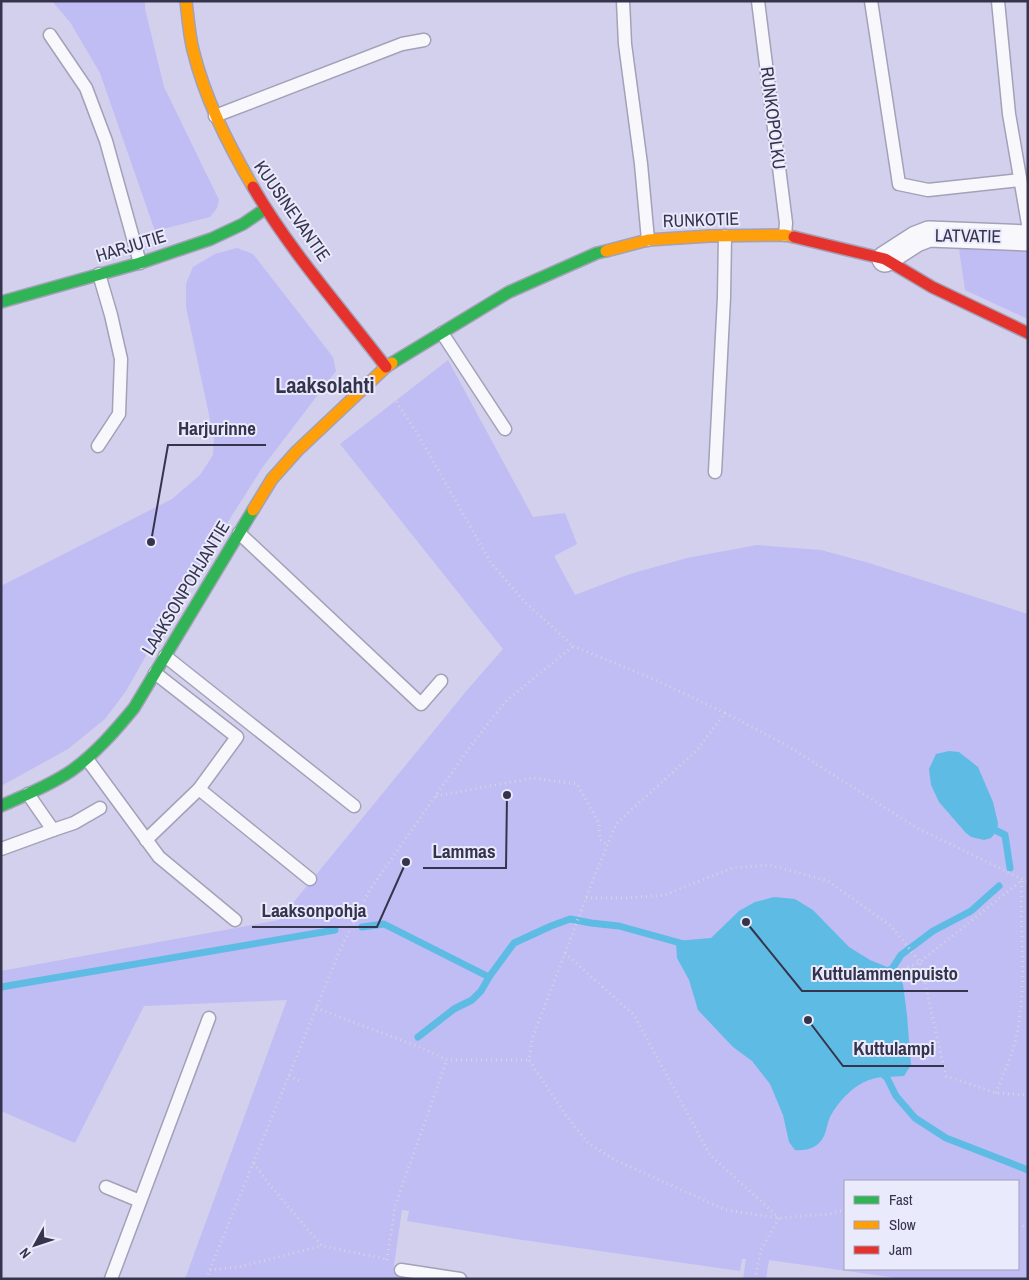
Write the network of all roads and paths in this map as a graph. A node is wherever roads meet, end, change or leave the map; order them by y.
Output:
1 (186, 1) edge
2 (623, 1) edge
3 (758, 1) edge
4 (871, 1) edge
5 (998, 1) edge
6 (50, 35) dead end
7 (424, 40) dead end
8 (215, 116) junction
9 (1020, 180) junction
10 (265, 209) junction
11 (1028, 224) edge
12 (725, 236) junction
13 (785, 236) junction
14 (1028, 238) edge
15 (648, 240) junction
16 (885, 259) junction
17 (140, 263) junction
18 (98, 274) junction
19 (1, 302) edge
20 (1028, 332) edge
21 (442, 333) junction
22 (386, 367) junction
23 (391, 396) dead end
24 (505, 429) dead end
25 (98, 446) dead end
26 (715, 472) dead end
27 (239, 533) junction
28 (574, 646) junction
29 (165, 656) junction
30 (156, 673) junction
31 (441, 681) dead end
32 (725, 712) junction
33 (87, 759) junction
34 (199, 789) junction
35 (28, 794) junction
36 (436, 796) junction
37 (1, 806) edge
38 (354, 806) dead end
39 (100, 808) dead end
40 (53, 830) junction
41 (146, 840) junction
42 (608, 845) junction
43 (1, 849) edge
44 (310, 879) dead end
45 (1022, 880) junction
46 (1028, 882) edge
47 (586, 898) junction
48 (235, 920) dead end
49 (564, 953) junction
50 (920, 962) junction
51 (880, 979) dead end
52 (316, 1008) junction
53 (209, 1018) dead end
54 (447, 1060) junction
55 (529, 1060) junction
56 (289, 1076) junction
57 (300, 1081) dead end
58 (996, 1093) junction
59 (1028, 1095) edge
60 (253, 1163) junction
61 (106, 1187) dead end
62 (140, 1201) junction
63 (844, 1210) edge
64 (779, 1218) junction
65 (322, 1246) junction
66 (387, 1259) junction
67 (386, 1265) dead end
68 (210, 1270) junction
69 (401, 1270) dead end
70 (111, 1279) edge
71 (206, 1279) edge
72 (459, 1279) edge
73 (755, 1279) edge

1 - 8 street, KUUSINEVANTIE
2 - 15 lane
3 - 13 lane, RUNKOPOLKU
4 - 9 lane
5 - 9 lane
6 - 17 lane
7 - 8 lane
8 - 10 street, KUUSINEVANTIE
9 - 11 lane
10 - 17 street, HARJUTIE
10 - 22 street, KUUSINEVANTIE
12 - 13 street, RUNKOTIE
12 - 15 street, RUNKOTIE
12 - 26 lane
13 - 16 street, RUNKOTIE
14 - 16 street, LATVATIE
15 - 21 street, RUNKOTIE
16 - 20 street, RUNKOTIE
17 - 18 street, HARJUTIE
18 - 19 street, HARJUTIE
18 - 25 lane
21 - 22 street, RUNKOTIE
21 - 24 lane
22 - 27 street, LAAKSONPOHJANTIE
23 - 28 path
27 - 29 street, LAAKSONPOHJANTIE
27 - 31 lane
28 - 32 path
28 - 36 path
29 - 30 street, LAAKSONPOHJANTIE
29 - 38 lane
30 - 33 street, LAAKSONPOHJANTIE
30 - 34 lane
32 - 42 path
32 - 45 path
33 - 35 street, LAAKSONPOHJANTIE
33 - 41 lane
34 - 41 lane
34 - 44 lane
35 - 37 street, LAAKSONPOHJANTIE
35 - 40 lane
36 - 42 path
36 - 52 path
39 - 40 lane
40 - 43 lane
41 - 48 lane
42 - 47 path
45 - 46 path
45 - 50 path
45 - 58 path
47 - 49 path
47 - 50 path
49 - 55 path
49 - 64 path
50 - 51 path
50 - 58 path
52 - 54 path
52 - 56 path
53 - 62 lane
54 - 55 path
54 - 66 path
55 - 64 path
56 - 57 path
56 - 60 path
58 - 59 path
60 - 65 path
60 - 68 path
61 - 62 lane
62 - 70 lane
63 - 64 path
64 - 73 path
65 - 66 path
65 - 68 path
66 - 67 path
68 - 71 path
69 - 72 lane

